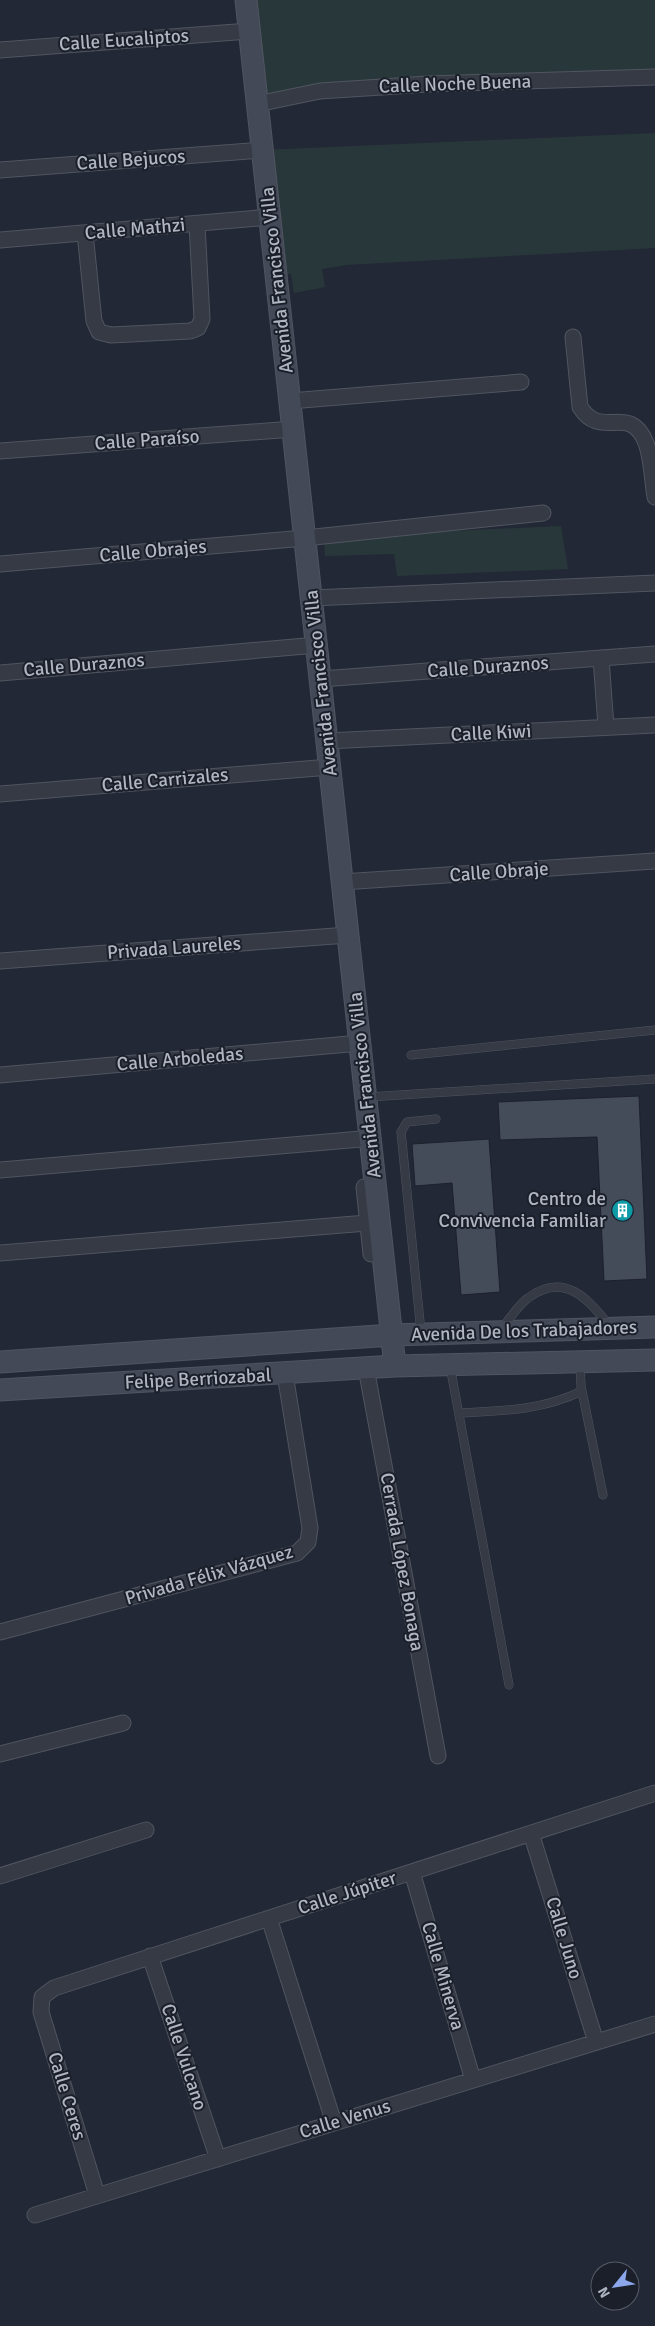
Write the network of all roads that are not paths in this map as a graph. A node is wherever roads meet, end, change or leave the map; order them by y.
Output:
1 (246, 0) edge
2 (249, 31) junction
3 (0, 50) edge
4 (655, 77) edge
5 (257, 104) junction
6 (262, 150) junction
7 (0, 170) edge
8 (270, 218) junction
9 (197, 224) junction
10 (85, 233) junction
11 (0, 240) edge
12 (573, 337) dead end
13 (521, 382) dead end
14 (290, 401) junction
15 (293, 428) junction
16 (0, 450) edge
17 (655, 497) edge
18 (544, 513) dead end
19 (305, 538) junction
20 (0, 564) edge
21 (655, 583) edge
22 (312, 598) junction
23 (317, 645) junction
24 (655, 654) edge
25 (602, 658) junction
26 (0, 673) edge
27 (321, 679) junction
28 (655, 725) edge
29 (606, 727) junction
30 (327, 741) junction
31 (330, 767) junction
32 (0, 794) edge
33 (655, 861) edge
34 (342, 882) junction
35 (348, 935) junction
36 (0, 961) edge
37 (655, 1030) edge
38 (360, 1043) junction
39 (411, 1055) dead end
40 (0, 1075) edge
41 (655, 1079) edge
42 (362, 1102) junction
43 (436, 1119) dead end
44 (361, 1139) junction
45 (0, 1170) edge
46 (363, 1171) dead end
47 (364, 1186) dead end
48 (368, 1223) junction
49 (0, 1252) edge
50 (370, 1254) dead end
51 (655, 1327) edge
52 (611, 1329) junction
53 (500, 1332) junction
54 (422, 1334) junction
55 (392, 1335) junction
56 (655, 1360) edge
57 (0, 1362) edge
58 (580, 1362) junction
59 (450, 1364) junction
60 (395, 1366) junction
61 (366, 1368) junction
62 (286, 1374) junction
63 (0, 1390) edge
64 (582, 1391) junction
65 (460, 1413) junction
66 (603, 1495) dead end
67 (0, 1632) edge
68 (510, 1685) dead end
69 (123, 1723) dead end
70 (0, 1754) edge
71 (438, 1756) dead end
72 (654, 1797) edge
73 (146, 1830) dead end
74 (531, 1833) junction
75 (412, 1872) junction
76 (0, 1876) edge
77 (270, 1918) junction
78 (150, 1956) junction
79 (42, 1997) joint
80 (655, 2024) edge
81 (596, 2042) junction
82 (473, 2080) junction
83 (334, 2123) junction
84 (218, 2159) junction
85 (97, 2195) junction
86 (35, 2214) dead end

1 - 2 street, Avenida Francisco Villa
2 - 3 street, Calle Eucaliptos
2 - 5 street, Avenida Francisco Villa
4 - 5 street, Calle Noche Buena
5 - 6 street, Avenida Francisco Villa
6 - 7 street, Calle Bejucos
6 - 8 street, Avenida Francisco Villa
8 - 9 street, Calle Mathzi
8 - 14 street, Avenida Francisco Villa
9 - 10 street, Calle Mathzi
9 - 10 street
10 - 11 street, Calle Mathzi
12 - 17 street
13 - 14 street
14 - 15 street, Avenida Francisco Villa
15 - 16 street, Calle Paraíso
15 - 19 street, Avenida Francisco Villa
18 - 19 street, Calle Obrajes
19 - 20 street, Calle Obrajes
19 - 22 street, Avenida Francisco Villa
21 - 22 street
22 - 23 street, Avenida Francisco Villa
23 - 26 street, Calle Duraznos
23 - 27 street, Avenida Francisco Villa
24 - 25 street, Calle Duraznos
25 - 27 street, Calle Duraznos
25 - 29 street
27 - 30 street, Avenida Francisco Villa
28 - 29 street, Calle Kiwi
29 - 30 street, Calle Kiwi
30 - 31 street, Avenida Francisco Villa
31 - 32 street, Calle Carrizales
31 - 34 street, Avenida Francisco Villa
33 - 34 street, Calle Obraje
34 - 35 street, Avenida Francisco Villa
35 - 36 street, Privada Laureles
35 - 38 street, Avenida Francisco Villa
37 - 39 lane
38 - 40 street, Calle Arboledas
38 - 42 street, Avenida Francisco Villa
41 - 42 lane
42 - 44 street
42 - 55 street, Avenida Francisco Villa
43 - 54 lane
44 - 45 street
44 - 46 street
47 - 48 street
48 - 49 street
48 - 50 street
51 - 52 street, Avenida De los Trabajadores
52 - 53 street, Avenida De los Trabajadores
52 - 53 lane
53 - 54 street, Avenida De los Trabajadores
54 - 55 street, Avenida De los Trabajadores
55 - 57 street, Felipe Berriozabal
55 - 60 street, Avenida Francisco Villa
56 - 58 street, Avenida De los Trabajadores
58 - 59 street, Avenida De los Trabajadores
58 - 64 lane
59 - 60 street, Avenida De los Trabajadores
59 - 65 lane
60 - 61 street, Felipe Berriozabal
61 - 62 street, Felipe Berriozabal
61 - 71 street, Cerrada López Bonaga
62 - 63 street, Felipe Berriozabal
62 - 67 street, Privada Félix Vázquez
64 - 65 lane
64 - 66 lane
65 - 68 lane
69 - 70 street
72 - 74 street, Calle Júpiter
73 - 76 street
74 - 75 street, Calle Júpiter
74 - 81 street, Calle Juno
75 - 77 street, Calle Júpiter
75 - 82 street, Calle Minerva
77 - 78 street, Calle Júpiter
77 - 83 street
78 - 79 street, Calle Júpiter
78 - 84 street, Calle Vulcano
79 - 85 street, Calle Ceres
80 - 81 street, Calle Venus
81 - 82 street, Calle Venus
82 - 83 street, Calle Venus
83 - 84 street, Calle Venus
84 - 85 street, Calle Venus
85 - 86 street, Calle Venus

